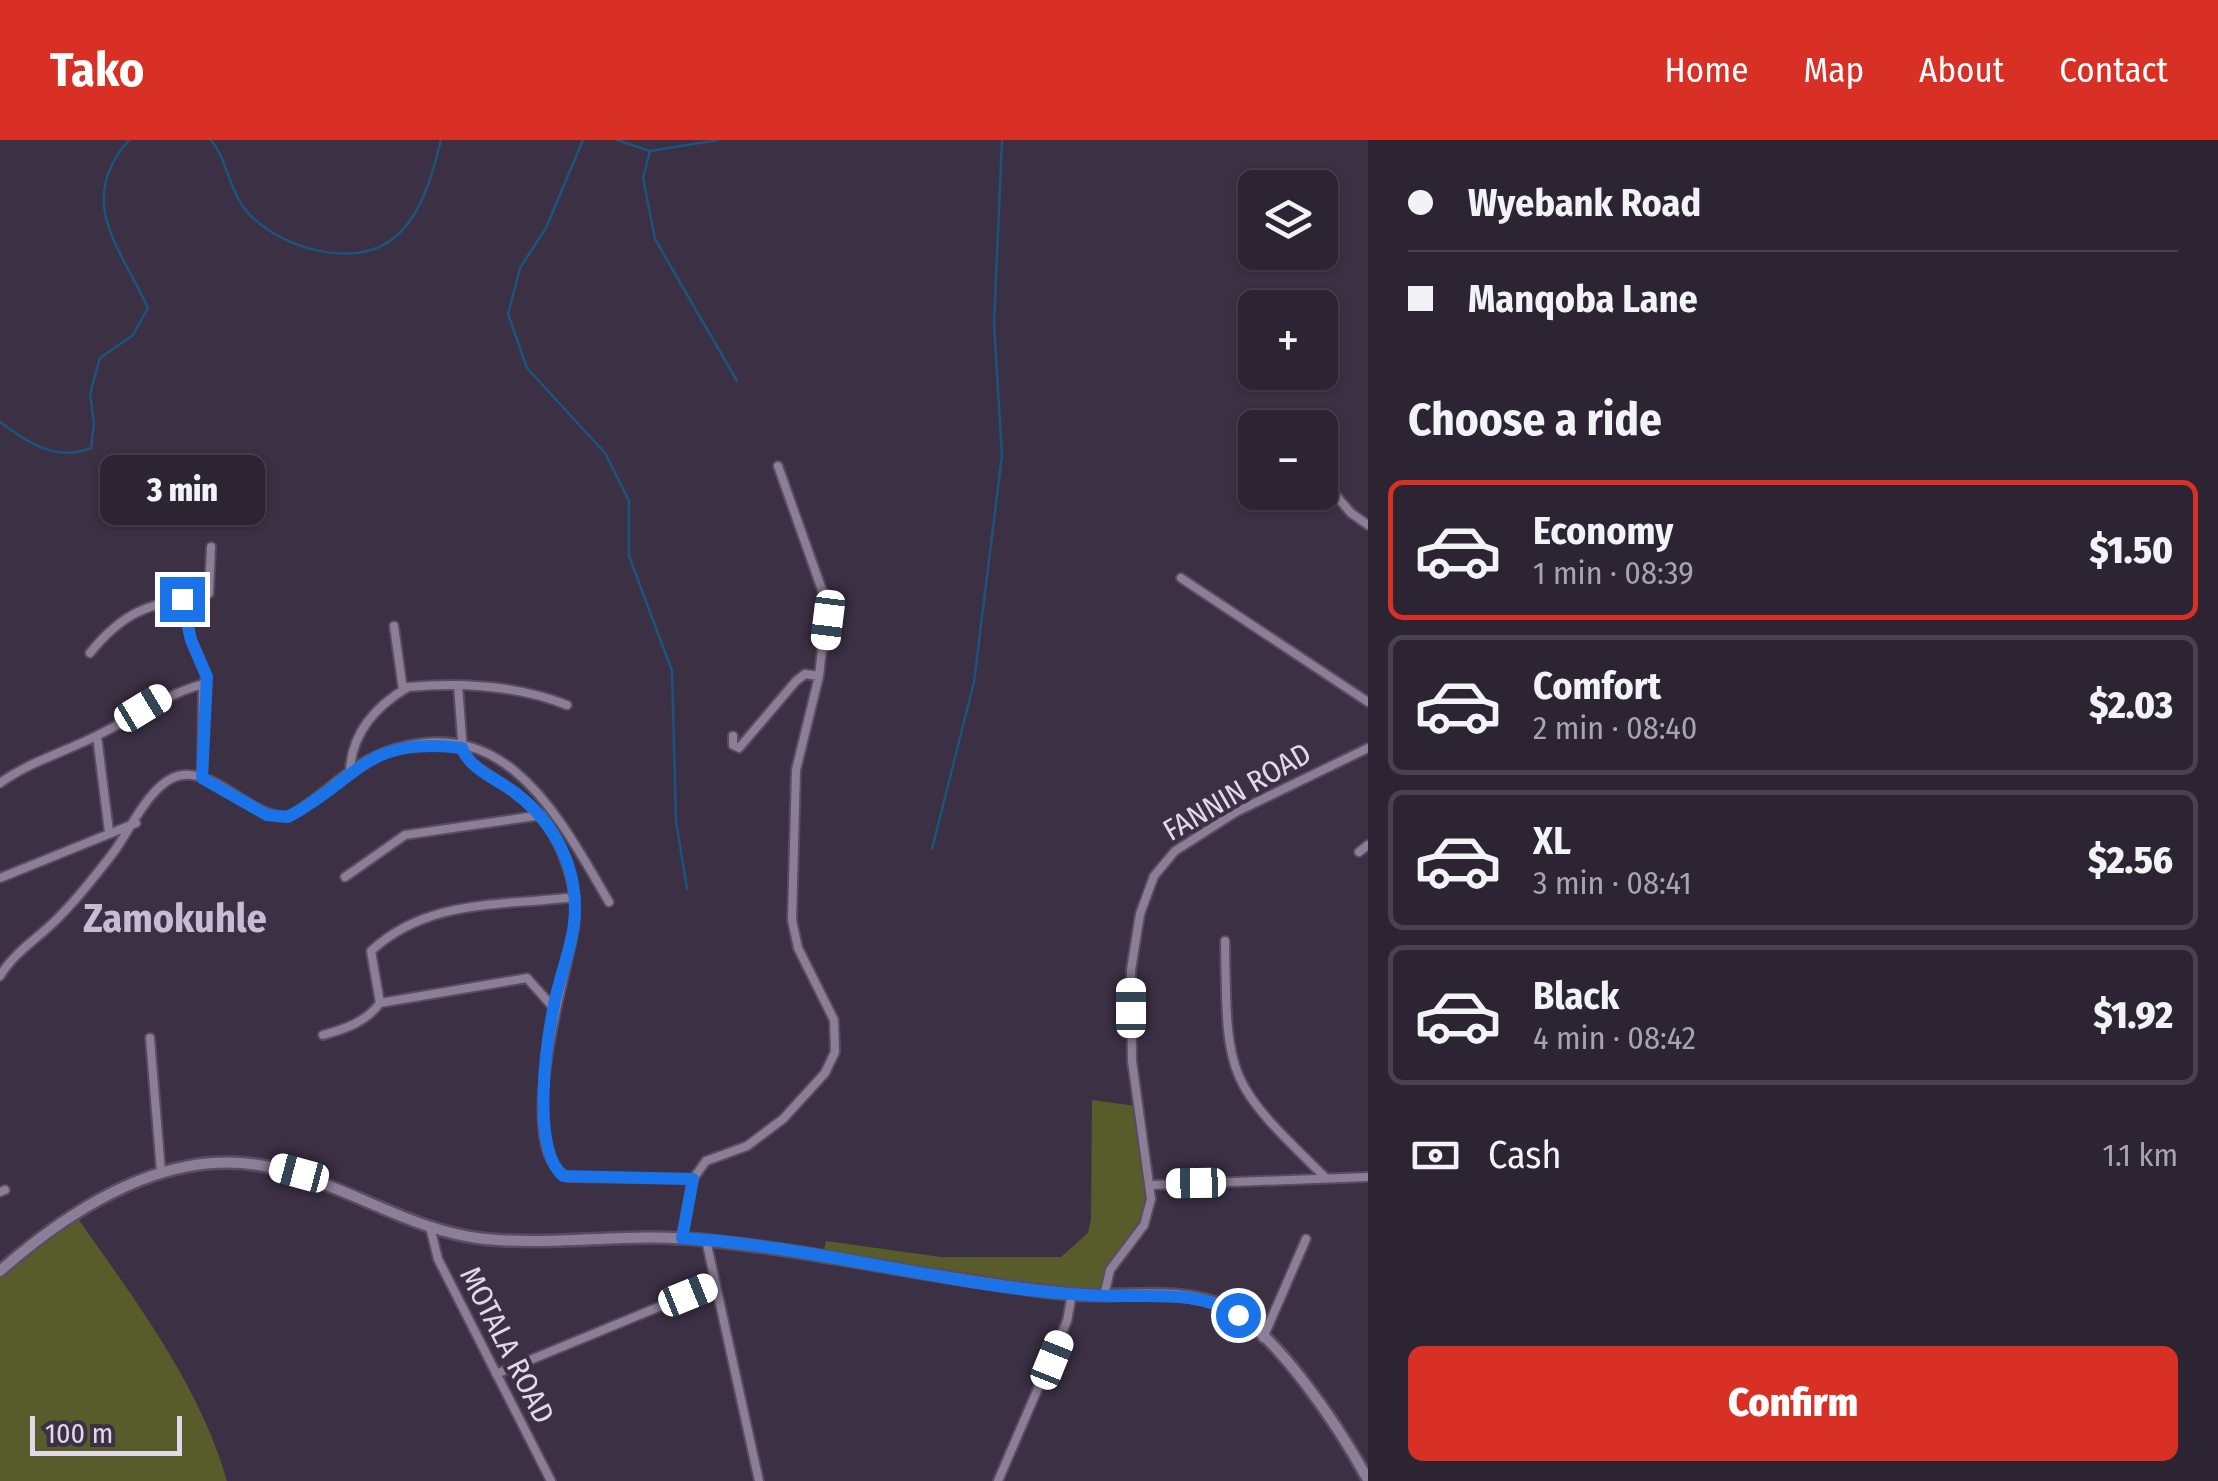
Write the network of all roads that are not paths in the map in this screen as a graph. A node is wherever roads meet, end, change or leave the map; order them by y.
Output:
1 (778, 466) dead end
2 (1338, 499) edge
3 (1368, 525) edge
4 (211, 546) dead end
5 (1181, 578) dead end
6 (182, 599) junction
7 (394, 626) dead end
8 (90, 652) dead end
9 (819, 676) junction
10 (205, 680) junction
11 (458, 685) junction
12 (403, 690) junction
13 (1368, 702) edge
14 (567, 705) dead end
15 (97, 736) junction
16 (733, 736) dead end
17 (462, 748) junction
18 (1368, 748) edge
19 (350, 770) junction
20 (202, 778) junction
21 (0, 783) edge
22 (542, 814) junction
23 (136, 822) junction
24 (109, 832) junction
25 (1368, 845) edge
26 (1359, 852) dead end
27 (0, 878) edge
28 (345, 878) dead end
29 (575, 897) junction
30 (609, 902) dead end
31 (1225, 941) dead end
32 (0, 976) edge
33 (380, 1002) junction
34 (553, 1007) junction
35 (322, 1035) dead end
36 (150, 1038) dead end
37 (161, 1172) junction
38 (1368, 1177) edge
39 (1326, 1178) junction
40 (693, 1179) junction
41 (1152, 1184) junction
42 (430, 1227) junction
43 (682, 1238) junction
44 (1306, 1239) dead end
45 (706, 1240) junction
46 (0, 1270) edge
47 (712, 1285) junction
48 (1072, 1294) junction
49 (1104, 1296) junction
50 (1263, 1338) junction
51 (496, 1374) junction
52 (1364, 1463) edge
53 (1368, 1480) edge
54 (552, 1481) edge
55 (759, 1481) edge
56 (998, 1481) edge

1 - 9 street
2 - 3 street
4 - 6 street
5 - 13 street
6 - 8 street
6 - 10 street
7 - 12 street
9 - 16 street
9 - 40 street
10 - 15 street
10 - 20 street
11 - 12 street
11 - 14 street
11 - 17 street
12 - 19 street
15 - 21 street
15 - 24 street
17 - 19 street
17 - 22 street
17 - 30 street
18 - 41 street, FANNIN ROAD
19 - 20 street
20 - 23 street
22 - 28 street
22 - 29 street
23 - 24 street
23 - 32 street
24 - 27 street
25 - 26 street
29 - 33 street
29 - 34 street
31 - 39 street
33 - 34 street
33 - 35 street
34 - 40 street
36 - 37 street
37 - 42 street
37 - 46 street
38 - 39 street
39 - 41 street
40 - 43 street
41 - 49 street, FANNIN ROAD
42 - 43 street
42 - 51 street, MOTALA ROAD
43 - 45 street
44 - 50 street
45 - 47 street
45 - 48 street
47 - 51 street
47 - 55 street
48 - 49 street
48 - 56 street
49 - 50 street
50 - 52 street
51 - 54 street, MOTALA ROAD
52 - 53 street

